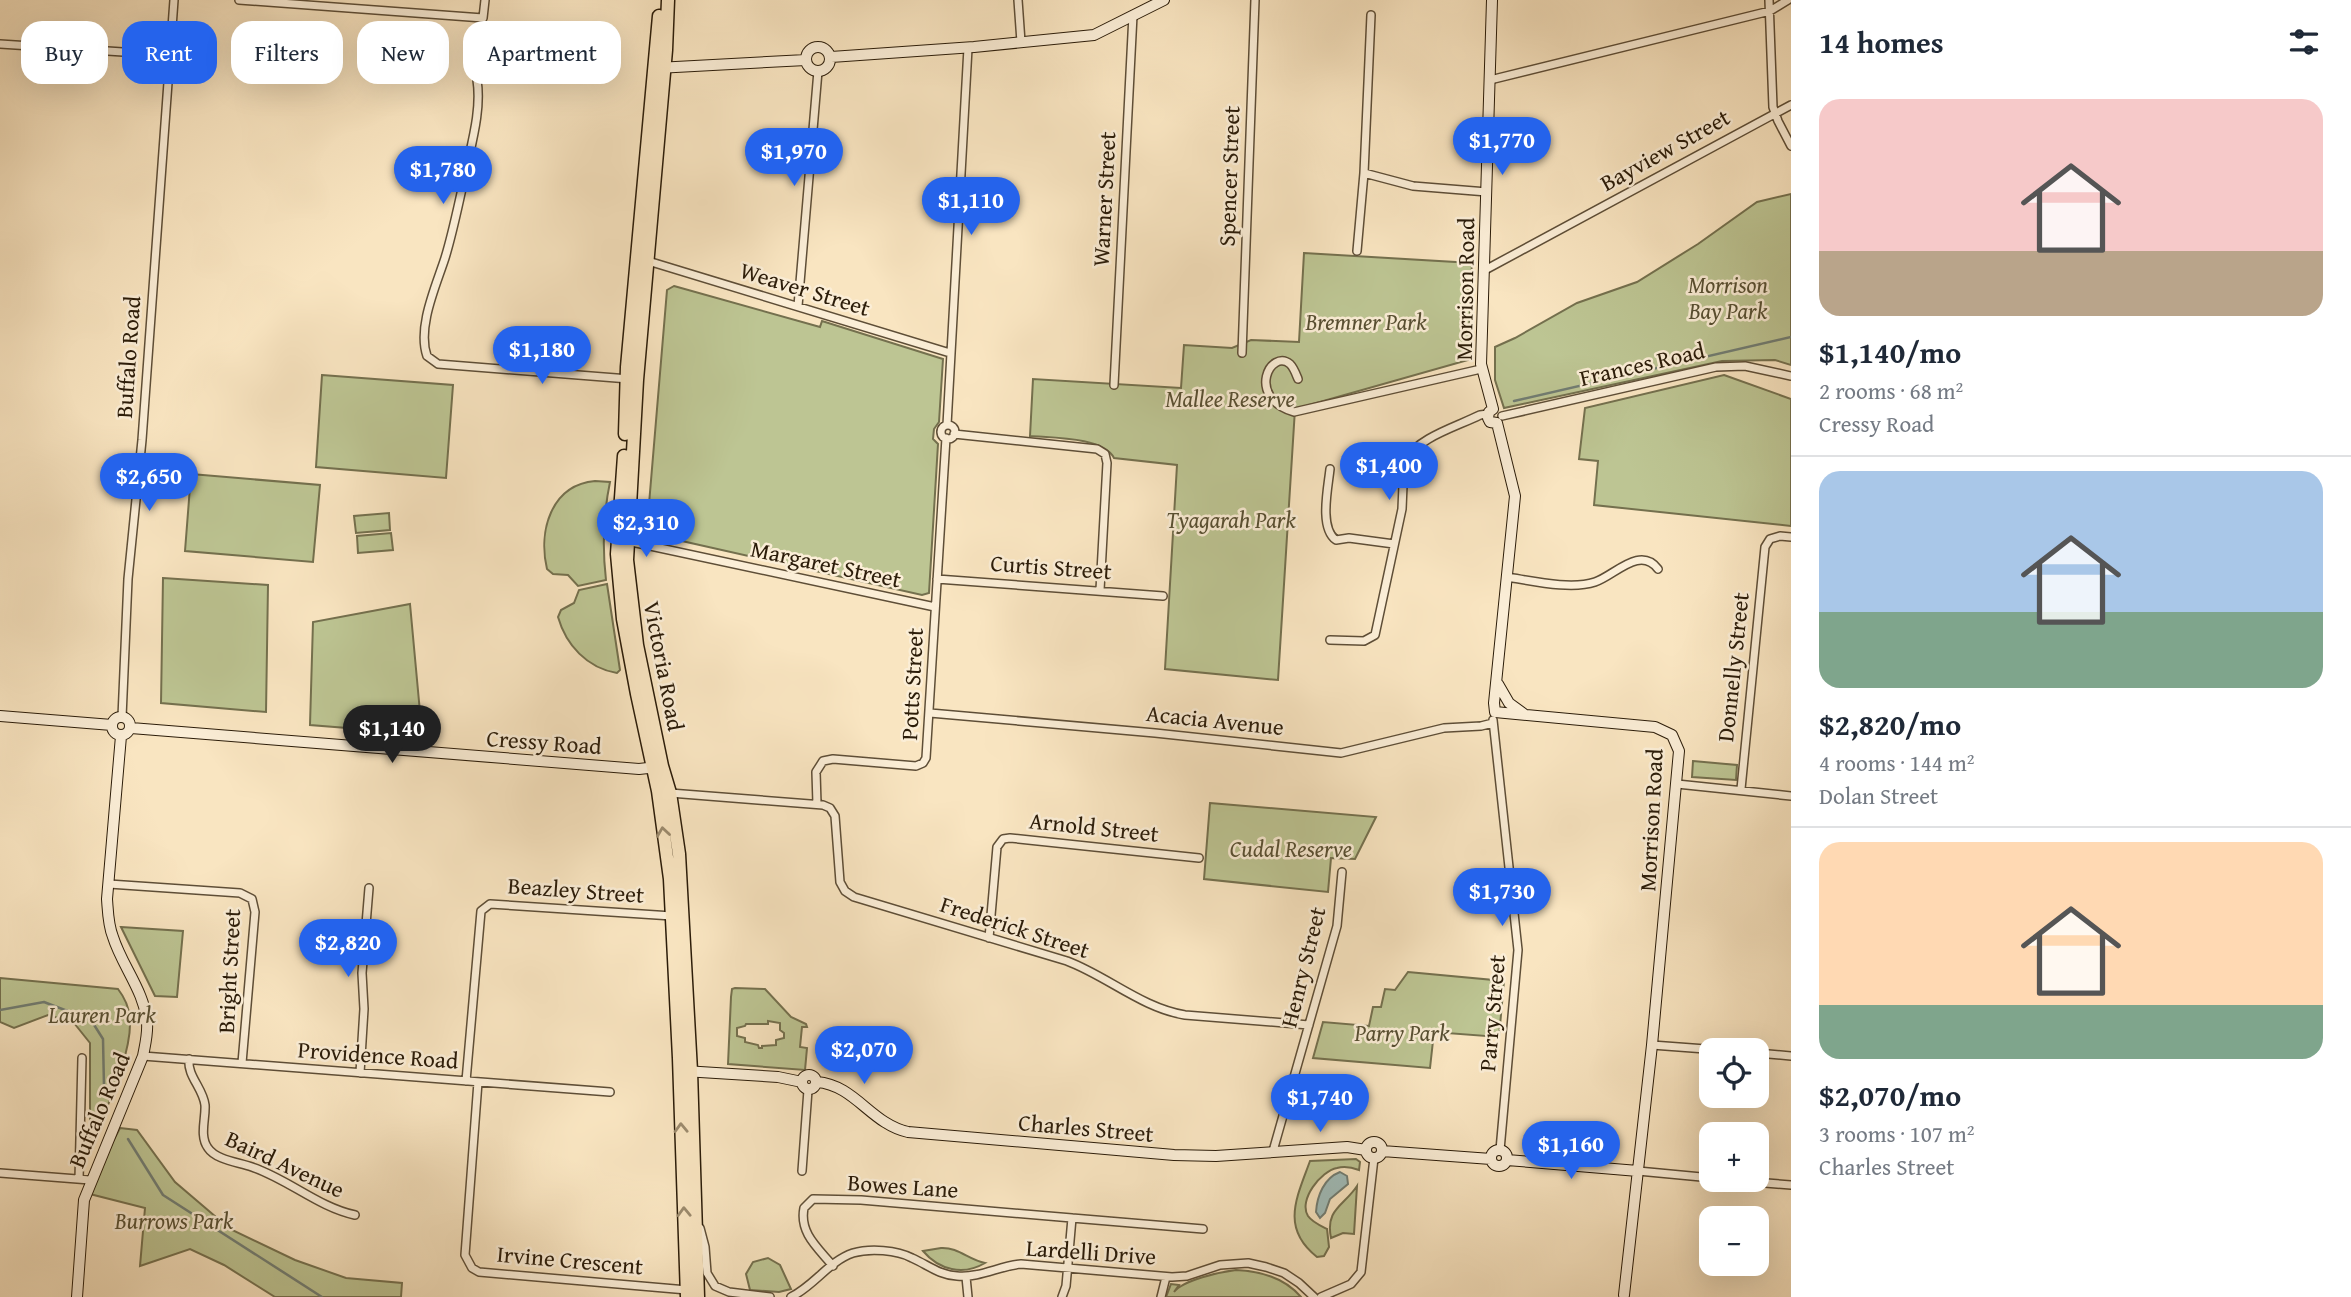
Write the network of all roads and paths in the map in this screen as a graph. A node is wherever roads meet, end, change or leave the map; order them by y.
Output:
1 (174, 0) edge
2 (239, 0) edge
3 (485, 0) edge
4 (660, 0) edge
5 (668, 0) edge
6 (1018, 0) edge
7 (1164, 0) edge
8 (1255, 0) edge
9 (1492, 0) edge
10 (1769, 0) edge
11 (1788, 0) edge
12 (1145, 5) edge
13 (1770, 11) junction
14 (1133, 15) junction
15 (1371, 15) dead end
16 (172, 21) edge
17 (1021, 42) junction
18 (0, 44) edge
19 (968, 48) junction
20 (122, 52) edge
21 (831, 57) junction
22 (806, 60) junction
23 (659, 68) junction
24 (818, 72) junction
25 (1490, 80) junction
26 (167, 84) edge
27 (478, 84) edge
28 (1791, 105) edge
29 (1774, 112) junction
30 (1791, 146) edge
31 (1364, 173) junction
32 (1487, 192) junction
33 (1357, 251) dead end
34 (648, 261) junction
35 (1485, 270) junction
36 (798, 306) junction
37 (1242, 353) dead end
38 (950, 354) junction
39 (1482, 369) junction
40 (1791, 376) edge
41 (631, 379) junction
42 (1298, 379) dead end
43 (1114, 385) dead end
44 (1490, 411) junction
45 (1500, 419) junction
46 (947, 425) junction
47 (954, 434) junction
48 (946, 438) junction
49 (1330, 469) dead end
50 (1791, 537) edge
51 (626, 541) junction
52 (1394, 544) junction
53 (1658, 569) dead end
54 (1507, 578) junction
55 (937, 579) junction
56 (1100, 590) junction
57 (1163, 596) dead end
58 (935, 607) junction
59 (1329, 640) dead end
60 (1496, 681) junction
61 (930, 713) junction
62 (1525, 714) junction
63 (0, 716) edge
64 (122, 717) junction
65 (1494, 718) junction
66 (112, 725) junction
67 (131, 728) junction
68 (121, 736) junction
69 (657, 767) junction
70 (1677, 784) junction
71 (1741, 789) junction
72 (670, 793) junction
73 (1791, 796) edge
74 (817, 804) junction
75 (1199, 858) dead end
76 (1342, 872) dead end
77 (109, 884) junction
78 (369, 888) dead end
79 (673, 916) junction
80 (989, 938) junction
81 (1309, 1025) junction
82 (1652, 1045) junction
83 (1699, 1049) edge
84 (1769, 1054) edge
85 (143, 1056) junction
86 (1791, 1056) edge
87 (82, 1058) dead end
88 (189, 1059) junction
89 (242, 1063) junction
90 (685, 1071) junction
91 (360, 1073) junction
92 (466, 1081) junction
93 (478, 1082) junction
94 (805, 1086) junction
95 (610, 1092) dead end
96 (1366, 1150) junction
97 (1500, 1150) junction
98 (1273, 1151) junction
99 (1382, 1151) junction
100 (1374, 1158) junction
101 (1491, 1159) junction
102 (1507, 1160) junction
103 (802, 1171) dead end
104 (1638, 1171) junction
105 (0, 1173) edge
106 (1699, 1177) edge
107 (85, 1179) junction
108 (1769, 1183) edge
109 (1791, 1185) edge
110 (355, 1215) dead end
111 (696, 1217) junction
112 (1072, 1218) junction
113 (1203, 1229) dead end
114 (833, 1266) junction
115 (1068, 1268) junction
116 (966, 1277) junction
117 (1166, 1277) junction
118 (691, 1294) edge
119 (1624, 1296) edge
120 (77, 1297) edge
121 (770, 1297) edge
122 (791, 1297) edge
123 (968, 1297) edge
124 (1062, 1297) edge
125 (1161, 1297) edge
126 (1314, 1297) edge
127 (1321, 1297) edge

1 - 16 street, Buffalo Road
2 - 3 street
4 - 23 highway, Victoria Road
5 - 23 highway, Victoria Road
6 - 17 street
7 - 12 street
8 - 37 street, Spencer Street
9 - 25 street, Morrison Road
10 - 13 street
11 - 13 street
12 - 14 street
13 - 25 street
13 - 29 street
14 - 17 street
14 - 43 street, Warner Street
15 - 31 street
17 - 19 street
18 - 20 street
19 - 21 street
19 - 38 street
21 - 22 street
21 - 24 street
22 - 23 street
22 - 24 street
23 - 34 highway, Victoria Road
23 - 41 highway, Victoria Road
24 - 36 street
25 - 32 street, Morrison Road
26 - 64 street, Buffalo Road
27 - 41 street
28 - 29 street, Bayview Street
29 - 30 street
29 - 35 street, Bayview Street
31 - 32 street
31 - 33 street
32 - 35 street, Morrison Road
34 - 36 street, Weaver Street
34 - 41 highway, Victoria Road
35 - 39 street, Morrison Road
36 - 38 street, Weaver Street
38 - 46 street
39 - 42 street
39 - 44 street, Morrison Road
40 - 45 street, Frances Road
41 - 51 highway, Victoria Road
41 - 69 highway, Victoria Road
44 - 45 street
44 - 52 street
45 - 54 street
46 - 47 street
46 - 48 street
47 - 48 street
47 - 56 street
48 - 55 street, Potts Street
49 - 52 street
50 - 71 street, Donnelly Street
51 - 58 street, Margaret Street
51 - 69 highway, Victoria Road
52 - 59 street
53 - 54 street
54 - 60 street
55 - 56 street, Curtis Street
55 - 58 street, Potts Street
56 - 57 street, Curtis Street
58 - 61 street, Potts Street
60 - 62 street
60 - 65 street
61 - 65 street, Acacia Avenue
61 - 74 street, Potts Street
62 - 65 street, Morrison Road
62 - 70 street, Morrison Road
63 - 66 street
64 - 66 street
64 - 67 street
65 - 97 street, Parry Street
66 - 68 street
67 - 68 street
67 - 69 street, Cressy Road
68 - 77 street, Buffalo Road
69 - 72 highway, Victoria Road
79 -> 69 highway, Victoria Road
70 - 71 street
70 - 82 street, Morrison Road
71 - 73 street
72 - 74 street
72 - 90 highway, Victoria Road
74 - 80 street, Frederick Street
75 - 80 street, Arnold Street
76 - 81 street, Henry Street
77 - 85 street, Buffalo Road
77 - 89 street, Bright Street
78 - 91 street
79 - 90 highway, Victoria Road
79 - 92 street, Beazley Street
80 - 81 street, Frederick Street
81 - 98 street, Henry Street
82 - 83 street
82 - 104 street, Morrison Road
84 - 86 street
85 - 88 street, Providence Road
85 - 107 street, Buffalo Road
87 - 107 street
88 - 89 street, Providence Road
88 - 110 street, Baird Avenue
89 - 91 street, Providence Road
90 - 94 street
90 - 111 highway, Victoria Road
118 -> 90 highway, Victoria Road
91 - 92 street, Providence Road
92 - 93 street, Providence Road
93 - 95 street, Providence Road
93 - 118 street, Irvine Crescent
94 - 98 street, Charles Street
94 - 103 street
96 - 98 street, Charles Street
96 - 99 street
96 - 100 street
97 - 101 street
97 - 102 street
99 - 100 street
99 - 101 street
100 - 127 street
101 - 102 street
102 - 104 street
104 - 106 street
104 - 119 street, Morrison Road
105 - 107 street
107 - 120 street, Buffalo Road
108 - 109 street
111 - 118 highway, Victoria Road
111 - 121 street
112 - 113 street, Bowes Lane
112 - 114 street, Bowes Lane
112 - 115 street
114 - 116 street, Lardelli Drive
114 - 122 street, Lardelli Drive
115 - 116 street, Lardelli Drive
115 - 117 street, Lardelli Drive
115 - 124 street
116 - 123 street
117 - 125 street
117 - 126 street, Lardelli Drive

